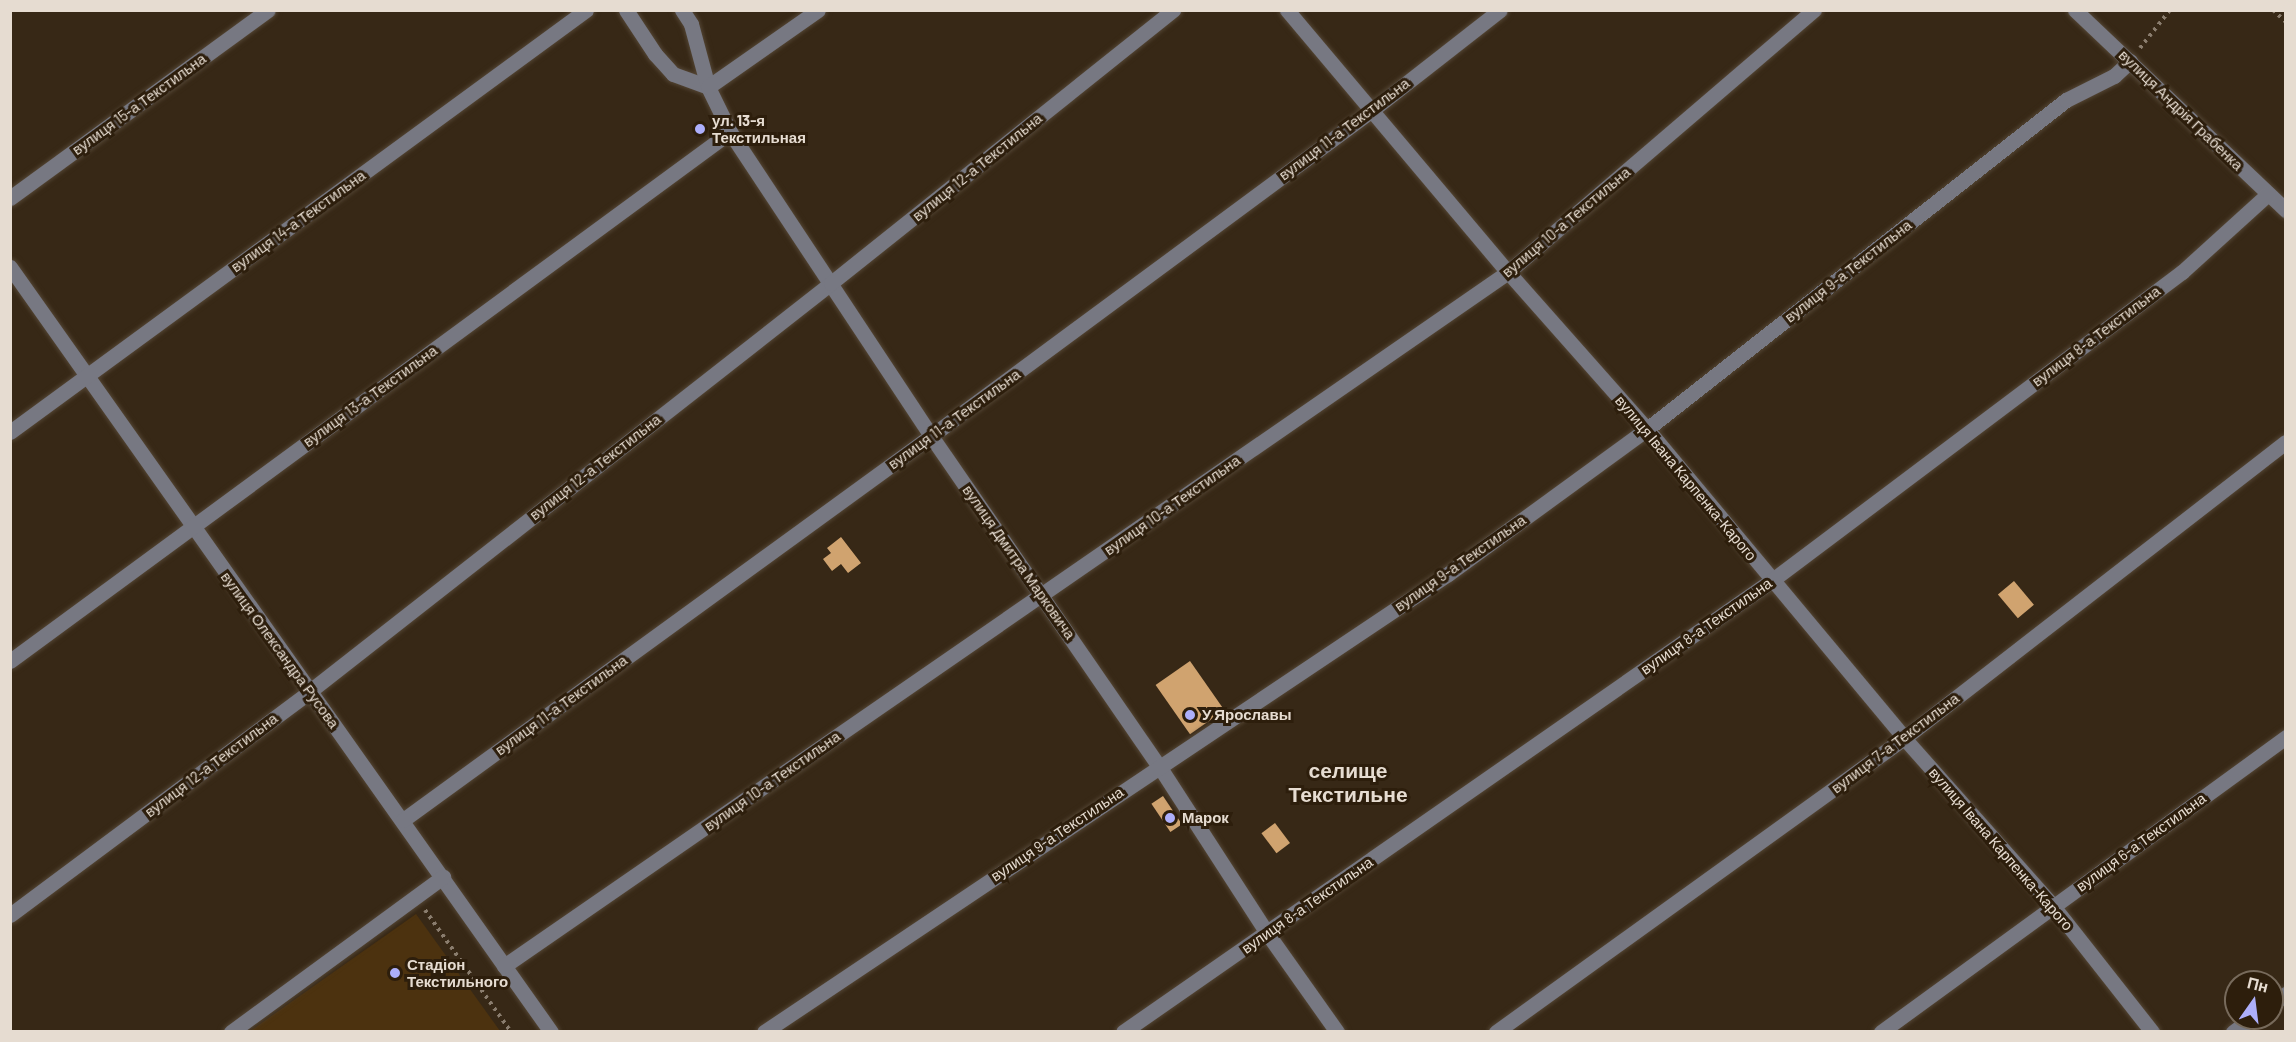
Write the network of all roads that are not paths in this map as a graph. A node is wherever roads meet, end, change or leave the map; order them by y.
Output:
1 (268, 10) edge
2 (586, 10) edge
3 (626, 10) edge
4 (682, 10) edge
5 (818, 10) edge
6 (1173, 10) edge
7 (1287, 10) edge
8 (1500, 10) edge
9 (1814, 10) edge
10 (2075, 10) edge
11 (2130, 61) junction
12 (708, 87) junction
13 (1372, 110) junction
14 (730, 132) junction
15 (2268, 194) junction
16 (10, 198) edge
17 (2286, 210) edge
18 (10, 267) edge
19 (1508, 272) junction
20 (831, 283) junction
21 (86, 376) junction
22 (1647, 429) junction
23 (10, 432) edge
24 (931, 436) junction
25 (2286, 442) edge
26 (192, 527) junction
27 (1771, 581) junction
28 (1042, 595) junction
29 (10, 661) edge
30 (310, 691) junction
31 (2286, 737) edge
32 (1904, 738) junction
33 (1159, 766) junction
34 (403, 820) junction
35 (442, 877) junction
36 (2053, 906) junction
37 (10, 915) edge
38 (1267, 933) junction
39 (504, 966) junction
40 (231, 1032) edge
41 (551, 1032) edge
42 (764, 1032) edge
43 (1123, 1032) edge
44 (1337, 1032) edge
45 (1496, 1032) edge
46 (1881, 1032) edge
47 (2152, 1032) edge

1 - 16 street, вулиця 15-а Текстильна
2 - 21 street, вулиця 14-а Текстильна
3 - 12 street
4 - 12 street, вулиця Дмитра Марковича
5 - 12 street
6 - 20 street, вулиця 12-а Текстильна
7 - 13 street, вулиця Івана Карпенка-Карого
8 - 13 street, вулиця 11-а Текстильна
9 - 19 street, вулиця 10-а Текстильна
10 - 11 street, вулиця Андрія Грабенка
11 - 15 street, вулиця Андрія Грабенка
11 - 22 street, вулиця 9-а Текстильна
12 - 14 street, вулиця Дмитра Марковича
13 - 19 street, вулиця Івана Карпенка-Карого
13 - 24 street, вулиця 11-а Текстильна
14 - 20 street, вулиця Дмитра Марковича
14 - 26 street, вулиця 13-а Текстильна
15 - 17 street, вулиця Андрія Грабенка
15 - 27 street, вулиця 8-а Текстильна
18 - 21 street, вулиця Олександра Русова
19 - 22 street, вулиця Івана Карпенка-Карого
19 - 28 street, вулиця 10-а Текстильна
20 - 24 street, вулиця Дмитра Марковича
20 - 30 street, вулиця 12-а Текстильна
21 - 23 street, вулиця 14-а Текстильна
21 - 26 street, вулиця Олександра Русова
22 - 27 street, вулиця Івана Карпенка-Карого
22 - 33 street, вулиця 9-а Текстильна
24 - 28 street, вулиця Дмитра Марковича
24 - 34 street, вулиця 11-а Текстильна
25 - 32 street, вулиця 7-а Текстильна
26 - 29 street, вулиця 13-а Текстильна
26 - 30 street, вулиця Олександра Русова
27 - 32 street, вулиця Івана Карпенка-Карого
27 - 38 street, вулиця 8-а Текстильна
28 - 33 street, вулиця Дмитра Марковича
28 - 39 street, вулиця 10-а Текстильна
30 - 34 street, вулиця Олександра Русова
30 - 37 street, вулиця 12-а Текстильна
31 - 36 street, вулиця 6-а Текстильна
32 - 36 street, вулиця Івана Карпенка-Карого
32 - 45 street, вулиця 7-а Текстильна
33 - 38 street, вулиця Дмитра Марковича
33 - 42 street, вулиця 9-а Текстильна
34 - 35 street, вулиця Олександра Русова
35 - 39 street, вулиця Олександра Русова
35 - 40 street
36 - 46 street, вулиця 6-а Текстильна
36 - 47 street, вулиця Івана Карпенка-Карого
38 - 43 street, вулиця 8-а Текстильна
38 - 44 street, вулиця Дмитра Марковича
39 - 41 street, вулиця Олександра Русова

